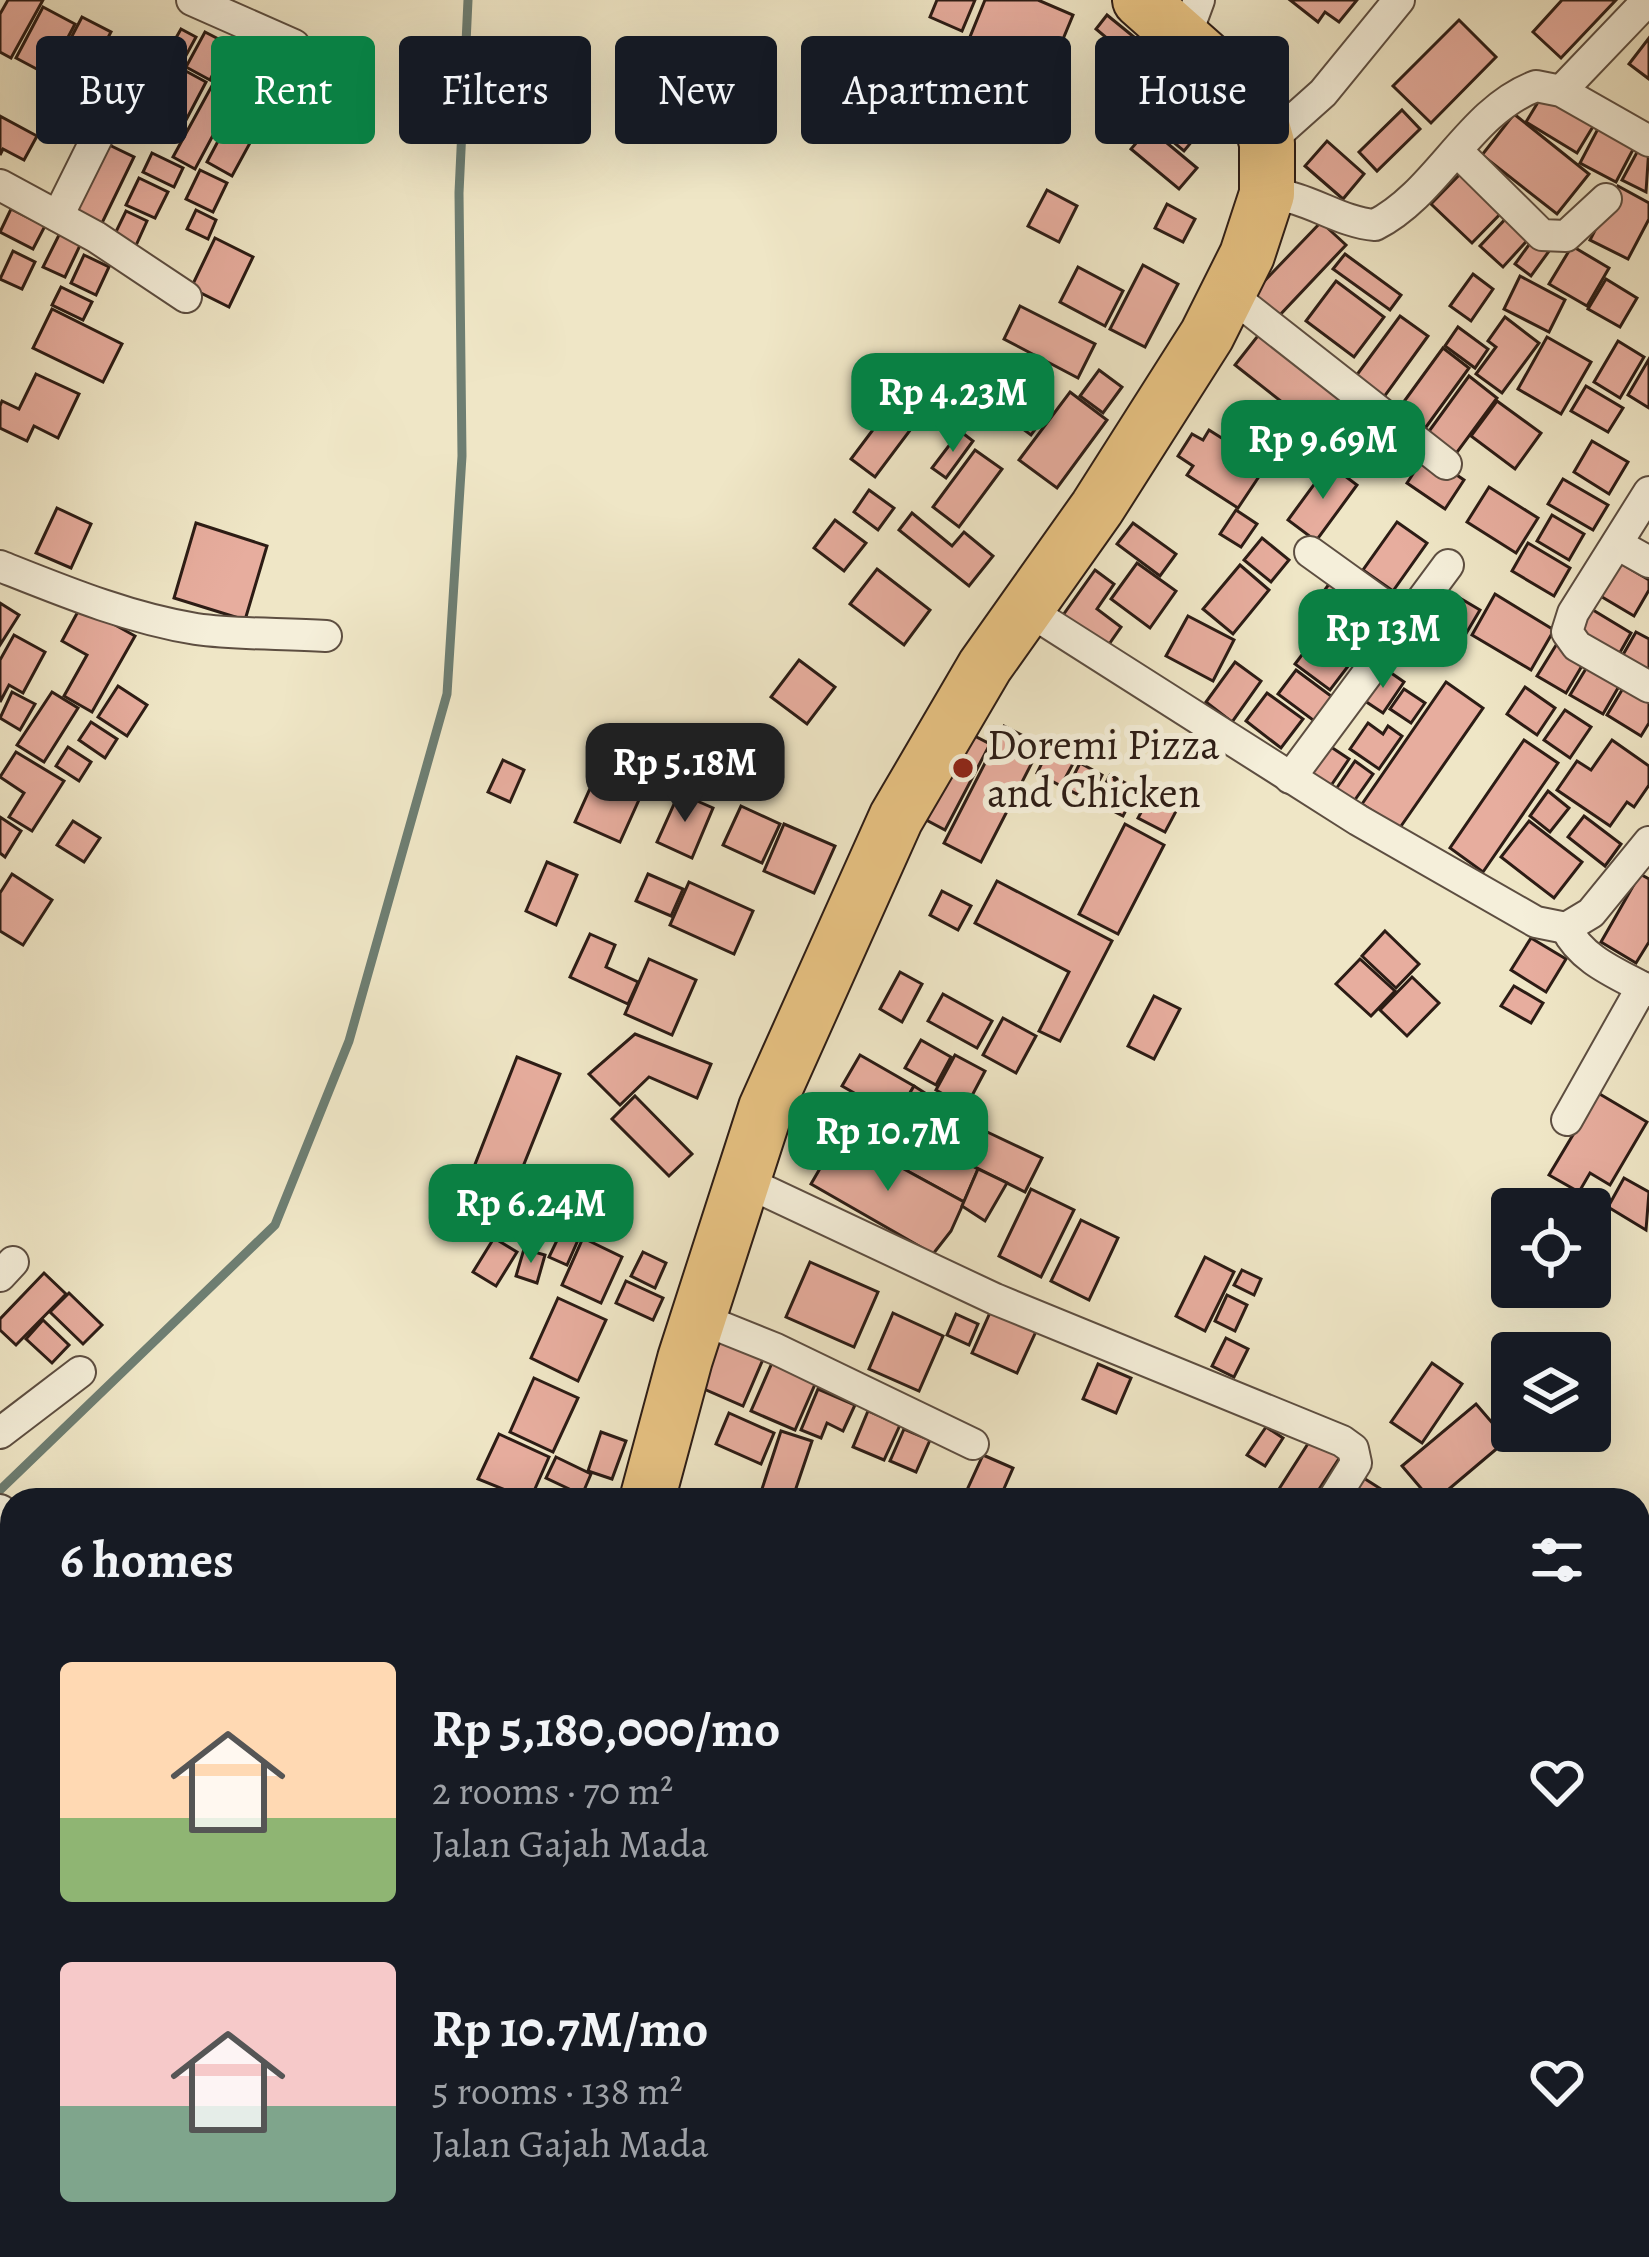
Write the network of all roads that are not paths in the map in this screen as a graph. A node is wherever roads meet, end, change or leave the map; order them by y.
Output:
1 (192, 0) edge
2 (1140, 0) edge
3 (1399, 0) edge
4 (1648, 0) edge
5 (1192, 19) edge
6 (274, 36) edge
7 (1561, 91) junction
8 (1649, 141) edge
9 (94, 144) edge
10 (1457, 152) junction
11 (1267, 168) junction
12 (0, 184) edge
13 (1606, 199) dead end
14 (58, 216) junction
15 (1227, 292) junction
16 (186, 297) dead end
17 (1446, 464) dead end
18 (1649, 491) edge
19 (1617, 544) junction
20 (1310, 552) dead end
21 (1649, 562) edge
22 (0, 566) edge
23 (1448, 566) dead end
24 (1023, 608) junction
25 (1406, 621) junction
26 (326, 636) dead end
27 (1649, 687) edge
28 (1290, 778) junction
29 (1644, 856) edge
30 (1565, 928) junction
31 (1646, 989) edge
32 (1567, 1120) dead end
33 (742, 1180) junction
34 (699, 1318) junction
35 (80, 1372) dead end
36 (0, 1433) edge
37 (973, 1444) dead end
38 (650, 1488) edge
39 (1340, 1488) edge

1 - 6 street
2 - 5 highway
3 - 11 street
4 - 7 street
5 - 11 highway
7 - 8 street
7 - 10 street
9 - 14 street
10 - 11 street
10 - 13 street
11 - 15 highway
12 - 14 street
14 - 16 street
15 - 17 street
15 - 24 highway
18 - 19 street
19 - 21 street
19 - 27 street
20 - 25 street
22 - 26 street
23 - 25 street
24 - 28 street
24 - 33 highway
25 - 28 street
28 - 30 street
29 - 30 street
30 - 31 street
31 - 32 street
33 - 34 highway
33 - 39 street
34 - 37 street
34 - 38 highway
35 - 36 street

